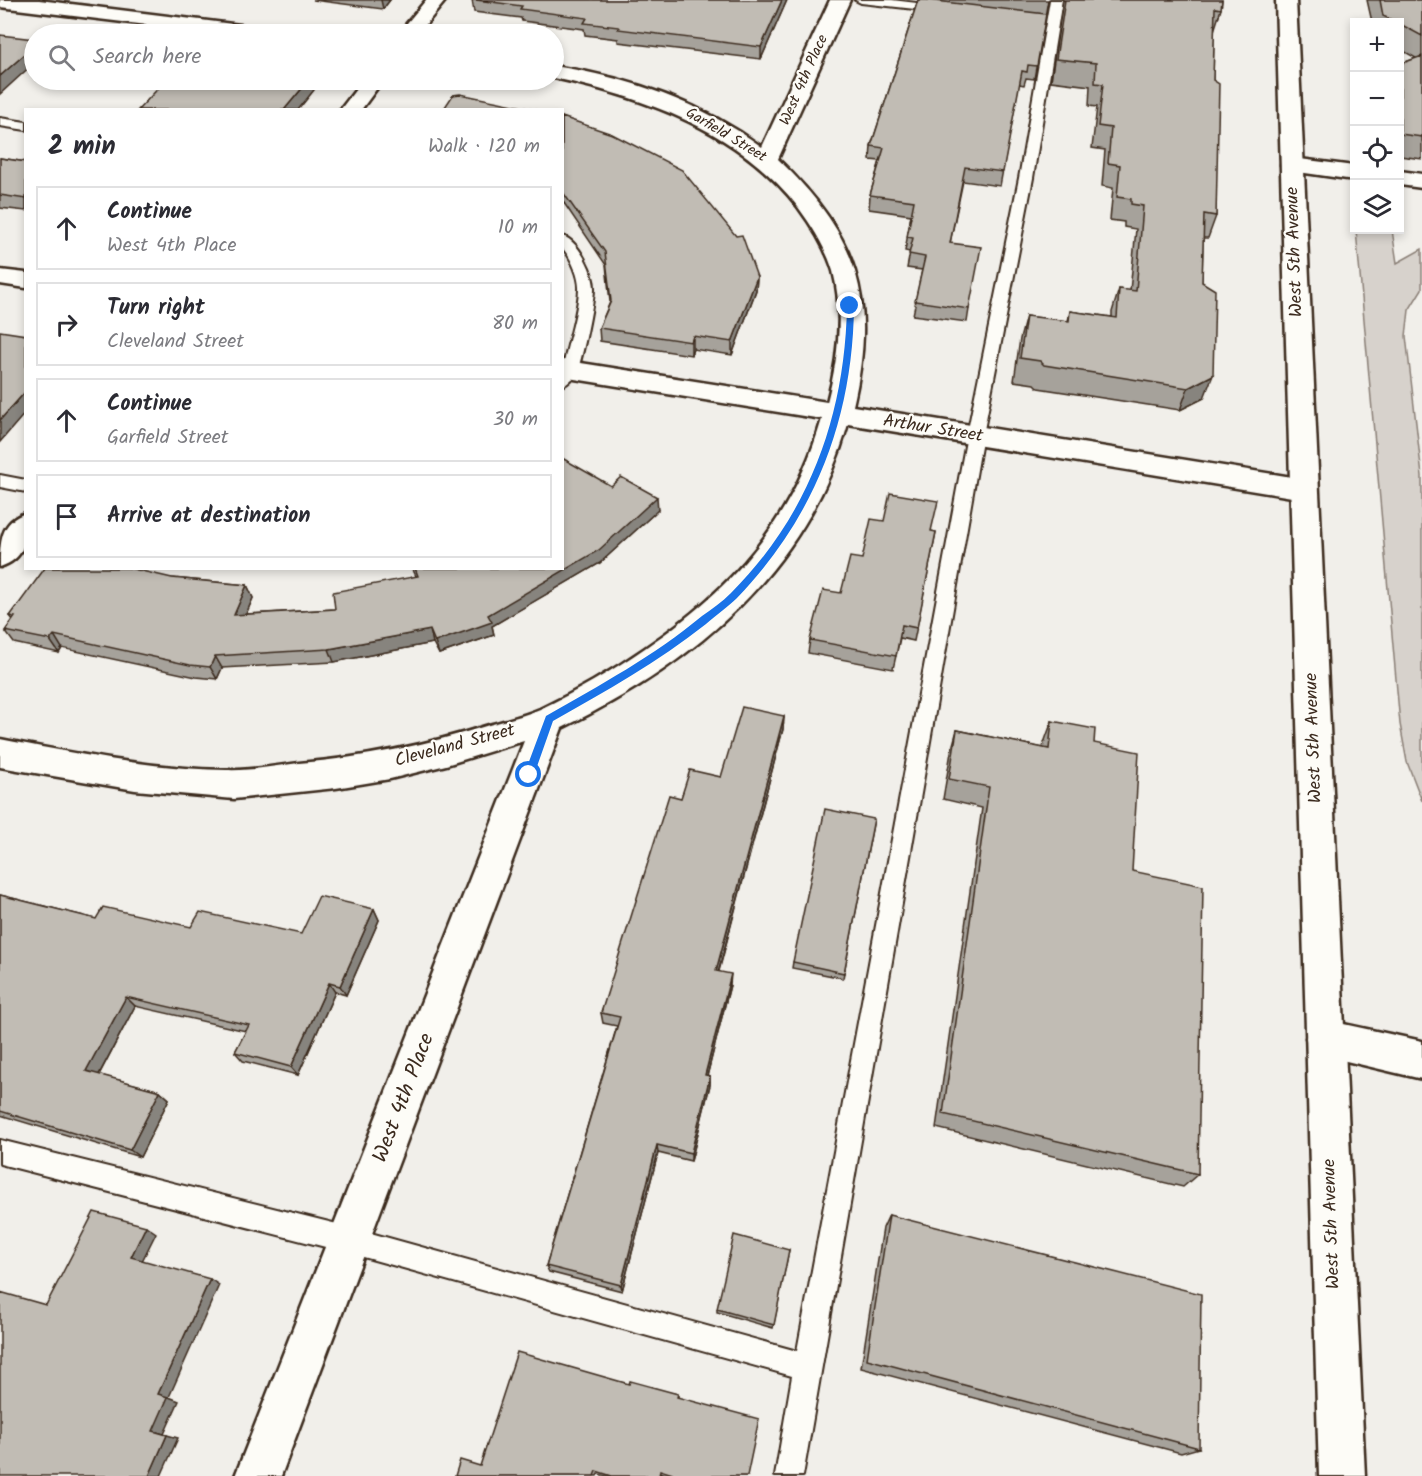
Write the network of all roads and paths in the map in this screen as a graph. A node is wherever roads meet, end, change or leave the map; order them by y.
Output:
1 (436, 0) edge
2 (840, 0) edge
3 (861, 0) edge
4 (1056, 0) edge
5 (1286, 0) edge
6 (0, 1) edge
7 (959, 11) edge
8 (185, 24) edge
9 (416, 24) edge
10 (564, 74) edge
11 (365, 90) edge
12 (352, 108) edge
13 (0, 122) edge
14 (24, 126) edge
15 (767, 159) junction
16 (1292, 165) junction
17 (1350, 172) edge
18 (1404, 179) edge
19 (1422, 181) edge
20 (564, 242) edge
21 (0, 277) edge
22 (24, 281) edge
23 (565, 373) edge
24 (838, 413) junction
25 (975, 435) junction
26 (0, 482) edge
27 (24, 486) edge
28 (1304, 489) junction
29 (24, 526) edge
30 (0, 556) edge
31 (549, 719) junction
32 (0, 753) edge
33 (1325, 1038) junction
34 (1422, 1060) edge
35 (0, 1152) edge
36 (349, 1240) junction
37 (807, 1366) junction
38 (258, 1476) edge
39 (789, 1476) edge
40 (1342, 1476) edge

1 - 9 street
2 - 15 street, West 4th Place
3 - 7 lane
4 - 25 lane
5 - 16 street, West 5th Avenue
6 - 8 street
10 - 15 street, Garfield Street
11 - 12 street
13 - 14 lane
15 - 24 street, Garfield Street
16 - 17 street
16 - 28 street, West 5th Avenue
18 - 19 street
20 - 23 lane
21 - 22 street
23 - 24 street, Arthur Street
24 - 25 street, Arthur Street
24 - 31 street, Cleveland Street
25 - 28 street, Arthur Street
25 - 37 lane
26 - 27 lane
28 - 33 street, West 5th Avenue
29 - 30 street
31 - 32 street, Cleveland Street
31 - 36 street, West 4th Place
33 - 34 street
33 - 40 street, West 5th Avenue
35 - 36 lane
36 - 37 lane
36 - 38 street, West 4th Place
37 - 39 lane

